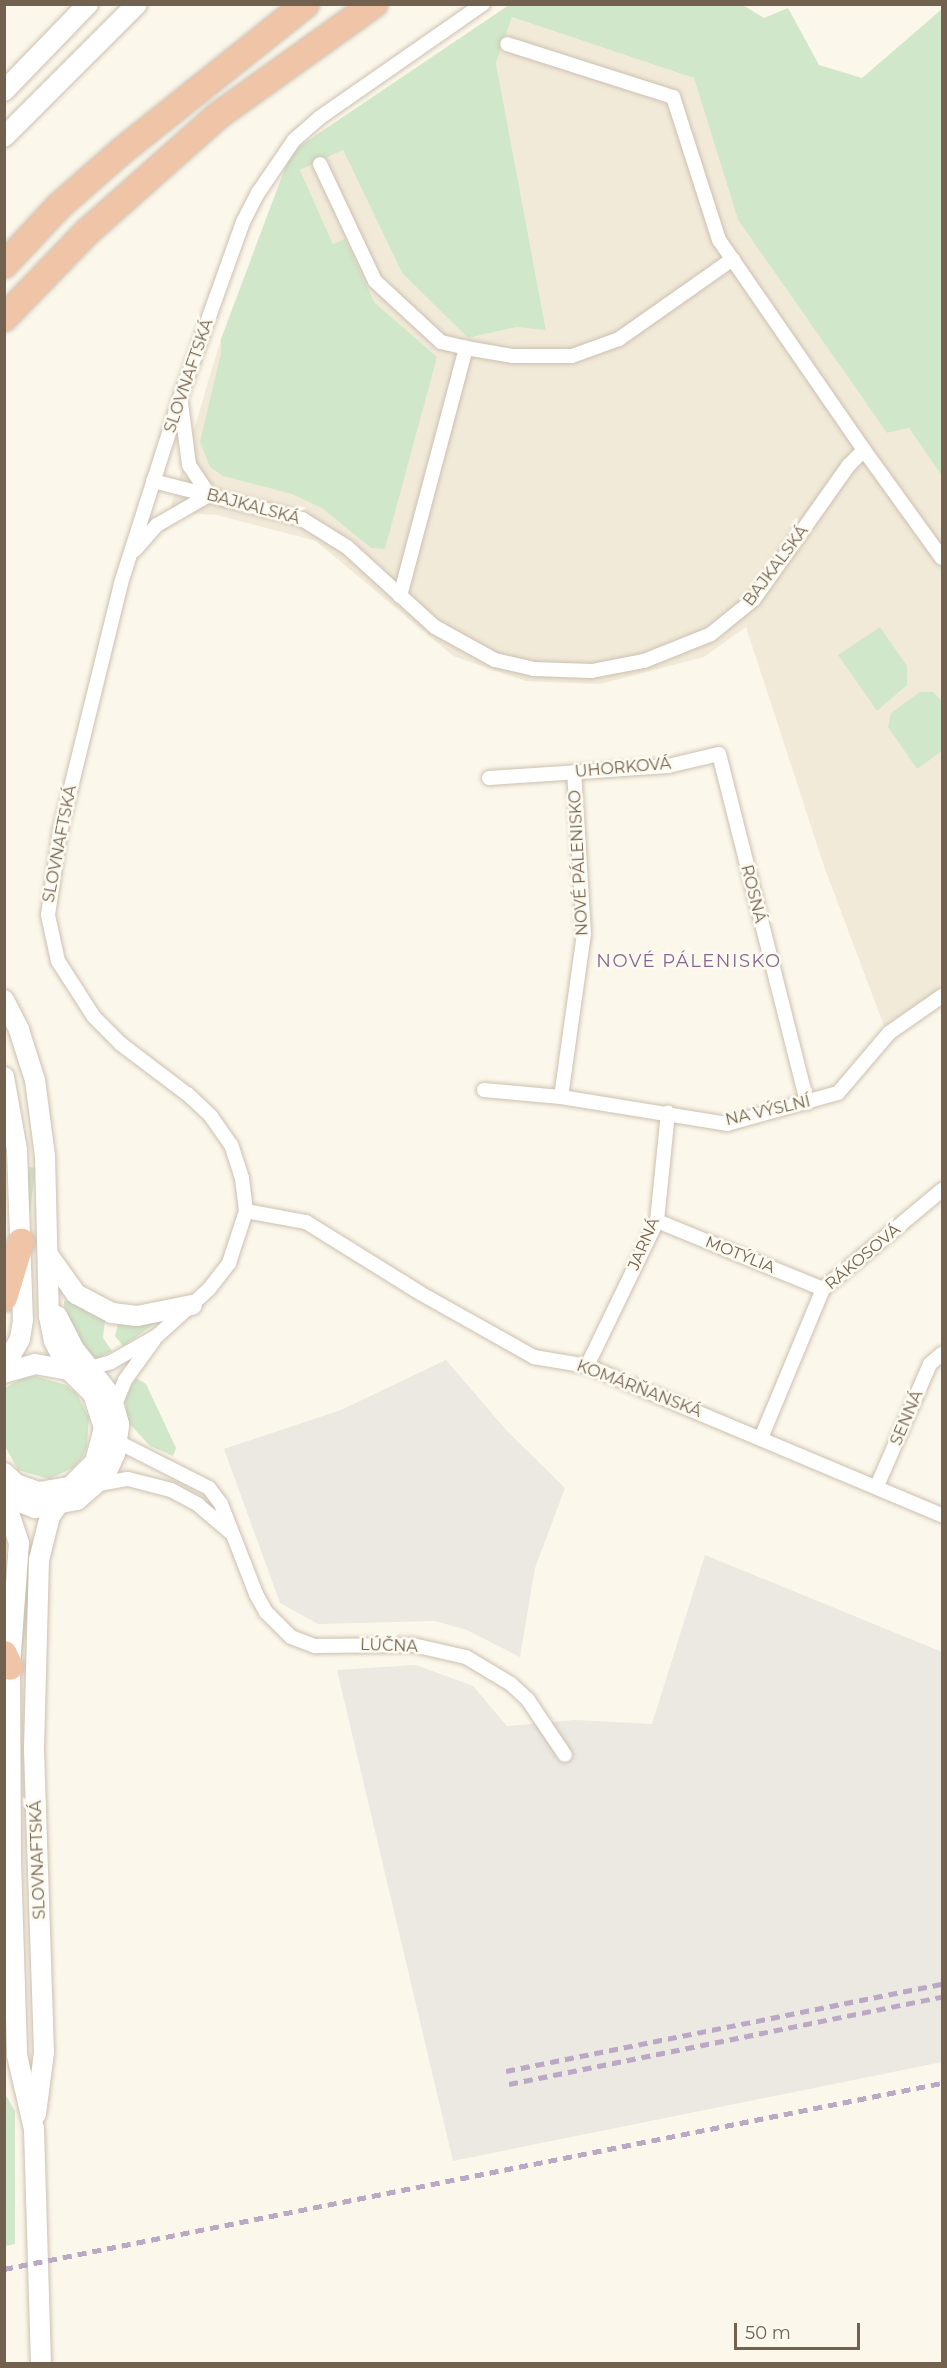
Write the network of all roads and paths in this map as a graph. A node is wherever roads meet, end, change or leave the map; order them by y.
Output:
1 (88, 4) edge
2 (137, 4) edge
3 (306, 4) edge
4 (374, 4) edge
5 (483, 4) edge
6 (507, 44) dead end
7 (4, 91) edge
8 (4, 138) edge
9 (320, 164) dead end
10 (733, 259) junction
11 (4, 265) edge
12 (4, 318) edge
13 (466, 348) junction
14 (180, 398) junction
15 (864, 450) junction
16 (153, 481) junction
17 (209, 495) junction
18 (131, 554) junction
19 (942, 558) edge
20 (400, 596) junction
21 (719, 754) joint
22 (574, 772) junction
23 (489, 778) dead end
24 (942, 996) edge
25 (4, 1000) edge
26 (4, 1077) edge
27 (484, 1090) dead end
28 (561, 1097) junction
29 (807, 1103) junction
30 (668, 1113) junction
31 (942, 1190) edge
32 (246, 1211) junction
33 (657, 1221) junction
34 (21, 1242) joint
35 (49, 1256) junction
36 (823, 1288) junction
37 (49, 1291) junction
38 (13, 1296) edge
39 (192, 1305) junction
40 (157, 1336) junction
41 (4, 1344) edge
42 (942, 1354) edge
43 (587, 1366) junction
44 (4, 1367) edge
45 (91, 1368) junction
46 (69, 1370) junction
47 (4, 1373) edge
48 (115, 1405) junction
49 (761, 1438) junction
50 (118, 1442) junction
51 (4, 1473) edge
52 (98, 1484) junction
53 (877, 1486) junction
54 (74, 1494) junction
55 (4, 1497) edge
56 (54, 1507) junction
57 (942, 1515) edge
58 (4, 1534) edge
59 (233, 1534) junction
60 (41, 1590) junction
61 (15, 1600) junction
62 (7, 1661) edge
63 (565, 1755) dead end
64 (34, 2129) junction
65 (41, 2364) edge

1 - 7 main road
2 - 8 main road
3 - 11 highway
4 - 12 highway
5 - 14 street, SLOVNAFTSKÁ
6 - 10 street
9 - 13 street
10 - 13 street
10 - 15 street
13 - 20 street
14 - 16 street, SLOVNAFTSKÁ
14 - 17 street
15 - 19 street
15 - 20 street, BAJKALSKÁ
16 - 17 street, BAJKALSKÁ
16 - 18 street, SLOVNAFTSKÁ
17 - 18 street
17 - 20 street, BAJKALSKÁ
18 - 32 street, SLOVNAFTSKÁ
21 - 22 street, UHORKOVÁ
21 - 29 street, ROSNÁ
22 - 23 street, UHORKOVÁ
22 - 28 street, NOVÉ PÁLENISKO
24 - 29 street, NA VÝSLNÍ
25 - 35 main road
26 - 34 main road
27 - 28 street, NA VÝSLNÍ
28 - 30 street, NA VÝSLNÍ
29 - 30 street, NA VÝSLNÍ
30 - 33 street, JARNÁ
31 - 36 street, RÁKOSOVÁ
32 - 39 street, SLOVNAFTSKÁ
32 - 43 street, KOMÁRŇANSKÁ
33 - 36 street, MOTÝLIA
33 - 43 street, JARNÁ
34 - 38 highway
35 - 37 main road
35 - 39 main road
36 - 49 street, RÁKOSOVÁ
37 - 45 main road
37 - 46 main road
38 - 41 main road
38 - 44 main road
39 - 40 street, SLOVNAFTSKÁ
40 - 45 street, SLOVNAFTSKÁ
40 - 48 street, SLOVNAFTSKÁ
42 - 53 street, SENNÁ
43 - 49 street, KOMÁRŇANSKÁ
45 - 46 street, SLOVNAFTSKÁ
45 - 48 main road
46 - 47 main road
46 - 54 main road
48 - 50 main road
49 - 53 street, KOMÁRŇANSKÁ
50 - 52 main road
50 - 59 street, LÚČNA
51 - 54 main road
52 - 54 main road
52 - 59 street, LÚČNA
53 - 57 street, KOMÁRŇANSKÁ
54 - 56 main road, SLOVNAFTSKÁ
54 - 60 main road, SLOVNAFTSKÁ
55 - 56 main road
55 - 61 main road, SLOVNAFTSKÁ
56 - 60 main road, SLOVNAFTSKÁ
58 - 61 main road
59 - 63 street, LÚČNA
60 - 64 main road, SLOVNAFTSKÁ
61 - 62 main road, SLOVNAFTSKÁ
62 - 64 main road, SLOVNAFTSKÁ
64 - 65 main road, SLOVNAFTSKÁ

